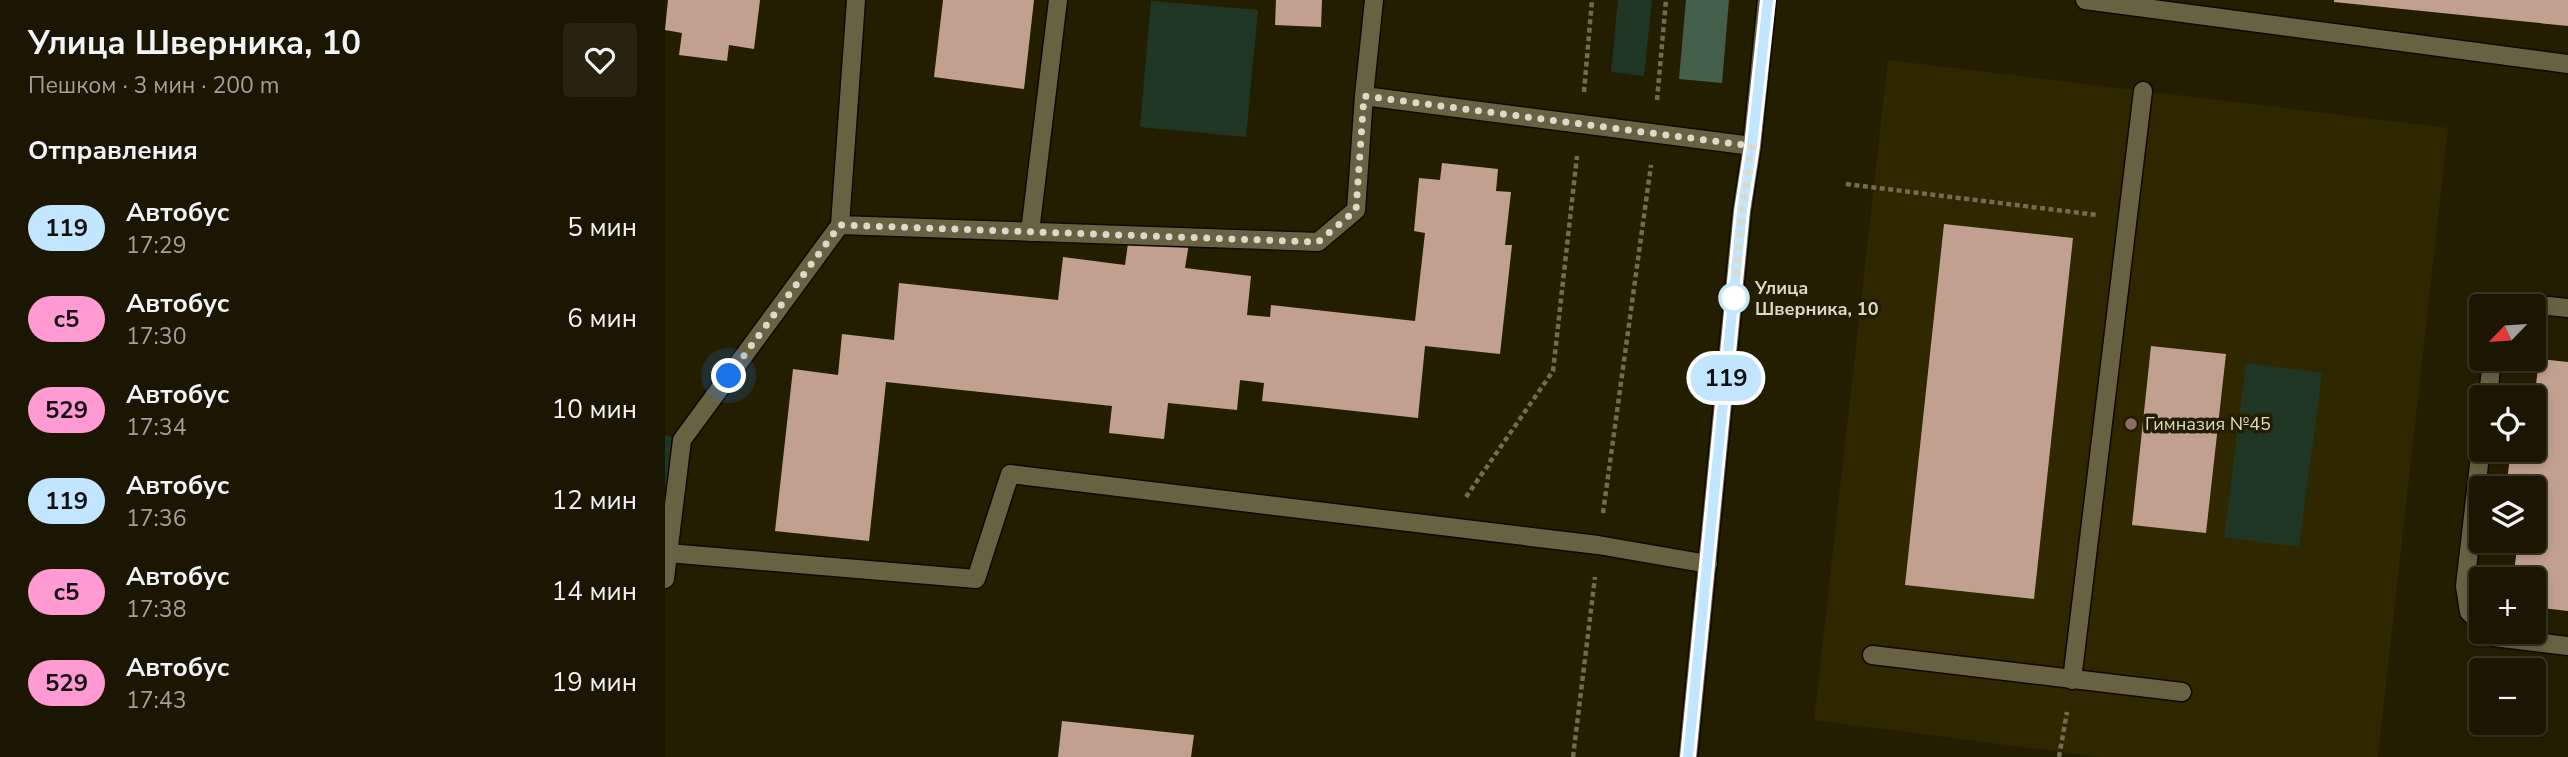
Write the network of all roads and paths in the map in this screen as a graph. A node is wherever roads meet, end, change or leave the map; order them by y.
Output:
1 (856, 0) edge
2 (1058, 0) edge
3 (1374, 0) edge
4 (1592, 0) edge
5 (1666, 0) edge
6 (1767, 0) edge
7 (2085, 0) edge
8 (2568, 64) edge
9 (2143, 91) dead end
10 (1364, 96) junction
11 (1581, 124) junction
12 (1655, 133) junction
13 (1752, 146) junction
14 (1846, 184) dead end
15 (2129, 219) junction
16 (840, 225) junction
17 (1030, 232) junction
18 (2546, 307) edge
19 (2568, 308) edge
20 (673, 438) edge
21 (2479, 462) edge
22 (1446, 527) junction
23 (1598, 545) junction
24 (668, 553) junction
25 (1708, 564) junction
26 (665, 579) edge
27 (2469, 612) edge
28 (2546, 643) edge
29 (2568, 646) edge
30 (1872, 655) dead end
31 (2071, 680) junction
32 (2182, 692) dead end
33 (1573, 757) edge
34 (1688, 757) edge
35 (2060, 757) edge

1 - 16 street
2 - 17 street
3 - 10 street
4 - 11 path
5 - 12 path
6 - 13 street
7 - 8 street
9 - 15 street
10 - 11 street
10 - 17 street
11 - 12 street
11 - 22 path
12 - 13 street
12 - 23 path
13 - 25 street
14 - 15 path
15 - 31 street
16 - 17 street
16 - 20 street
18 - 19 street
20 - 24 street
21 - 27 street
22 - 23 street
22 - 24 street
23 - 25 street
23 - 33 path
24 - 26 street
25 - 34 street
28 - 29 street
30 - 31 street
31 - 32 street
31 - 35 path

